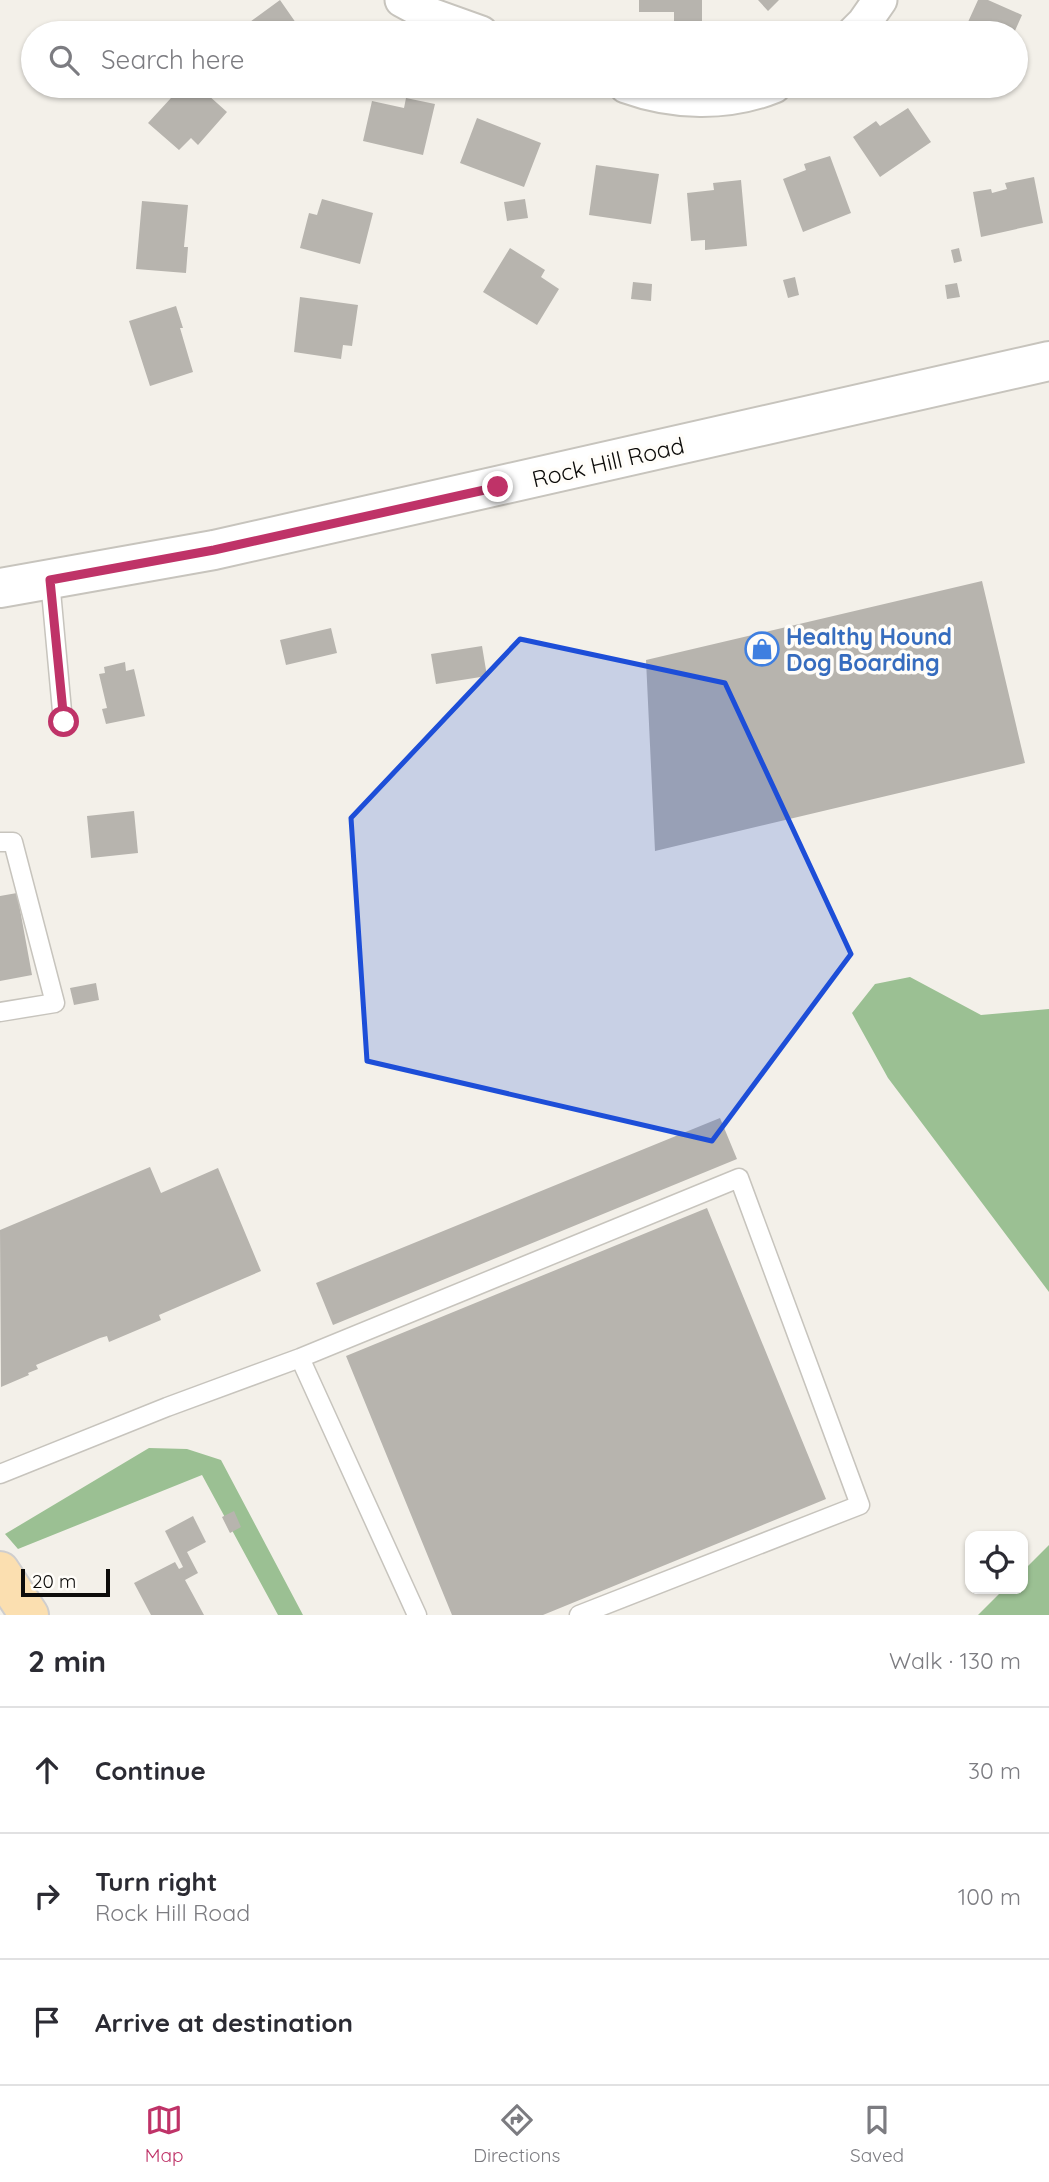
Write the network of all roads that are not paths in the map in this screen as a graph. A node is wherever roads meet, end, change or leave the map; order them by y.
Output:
1 (402, 0) edge
2 (880, 0) edge
3 (448, 21) edge
4 (865, 21) edge
5 (675, 98) edge
6 (728, 98) edge
7 (1049, 362) edge
8 (50, 580) junction
9 (0, 588) edge
10 (64, 722) dead end
11 (0, 842) edge
12 (0, 1012) edge
13 (300, 1358) junction
14 (0, 1474) edge
15 (0, 1571) edge
16 (29, 1615) edge
17 (417, 1615) edge
18 (579, 1615) edge

1 - 3 street
2 - 4 street
5 - 6 street
7 - 8 street, Rock Hill Road
8 - 9 street, Rock Hill Road
8 - 10 lane
11 - 12 lane
13 - 14 lane
13 - 17 lane
13 - 18 lane
15 - 16 main road

